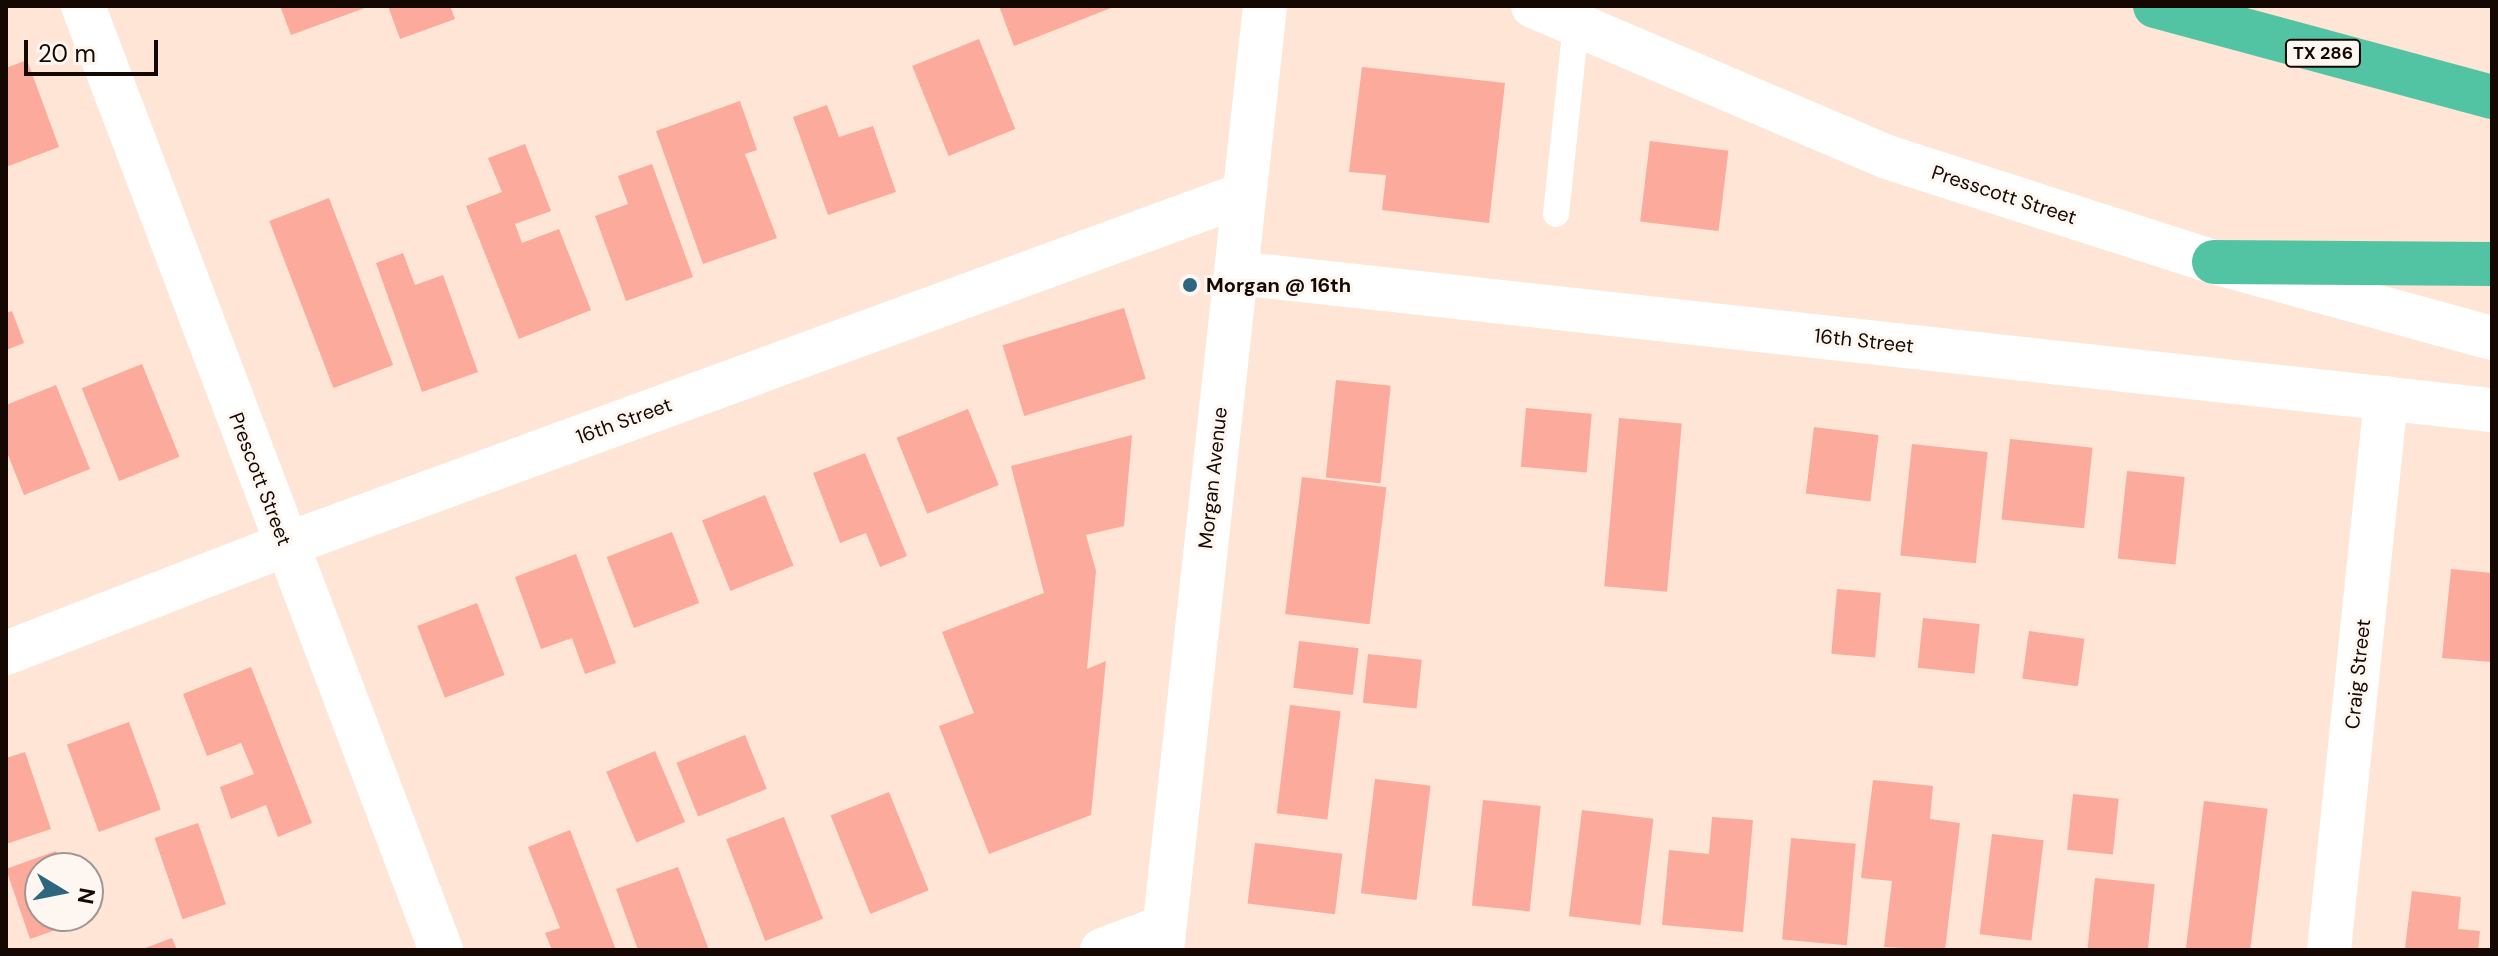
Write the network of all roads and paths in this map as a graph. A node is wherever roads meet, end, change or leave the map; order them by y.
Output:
1 (83, 6) edge
2 (1265, 6) edge
3 (1533, 6) edge
4 (2155, 6) edge
5 (1576, 25) junction
6 (2492, 97) edge
7 (1244, 194) junction
8 (1556, 214) dead end
9 (2214, 262) junction
10 (2492, 264) edge
11 (1236, 273) junction
12 (2492, 338) edge
13 (2386, 398) junction
14 (2492, 410) edge
15 (285, 545) junction
16 (6, 653) edge
17 (1163, 939) edge
18 (441, 950) edge
19 (1102, 950) edge
20 (2329, 950) edge

1 - 15 street, Prescott Street
2 - 7 street, Morgan Avenue
3 - 5 street, Presscott Street
4 - 6 highway, TX 286
5 - 8 lane
5 - 9 street, Presscott Street
7 - 11 street, Morgan Avenue
7 - 15 street, 16th Street
9 - 10 highway
9 - 12 street, Presscott Street
11 - 13 street, 16th Street
11 - 17 street, Morgan Avenue
13 - 14 street, 16th Street
13 - 20 street, Craig Street
15 - 16 street, 16th Street
15 - 18 street, Prescott Street
17 - 19 street

